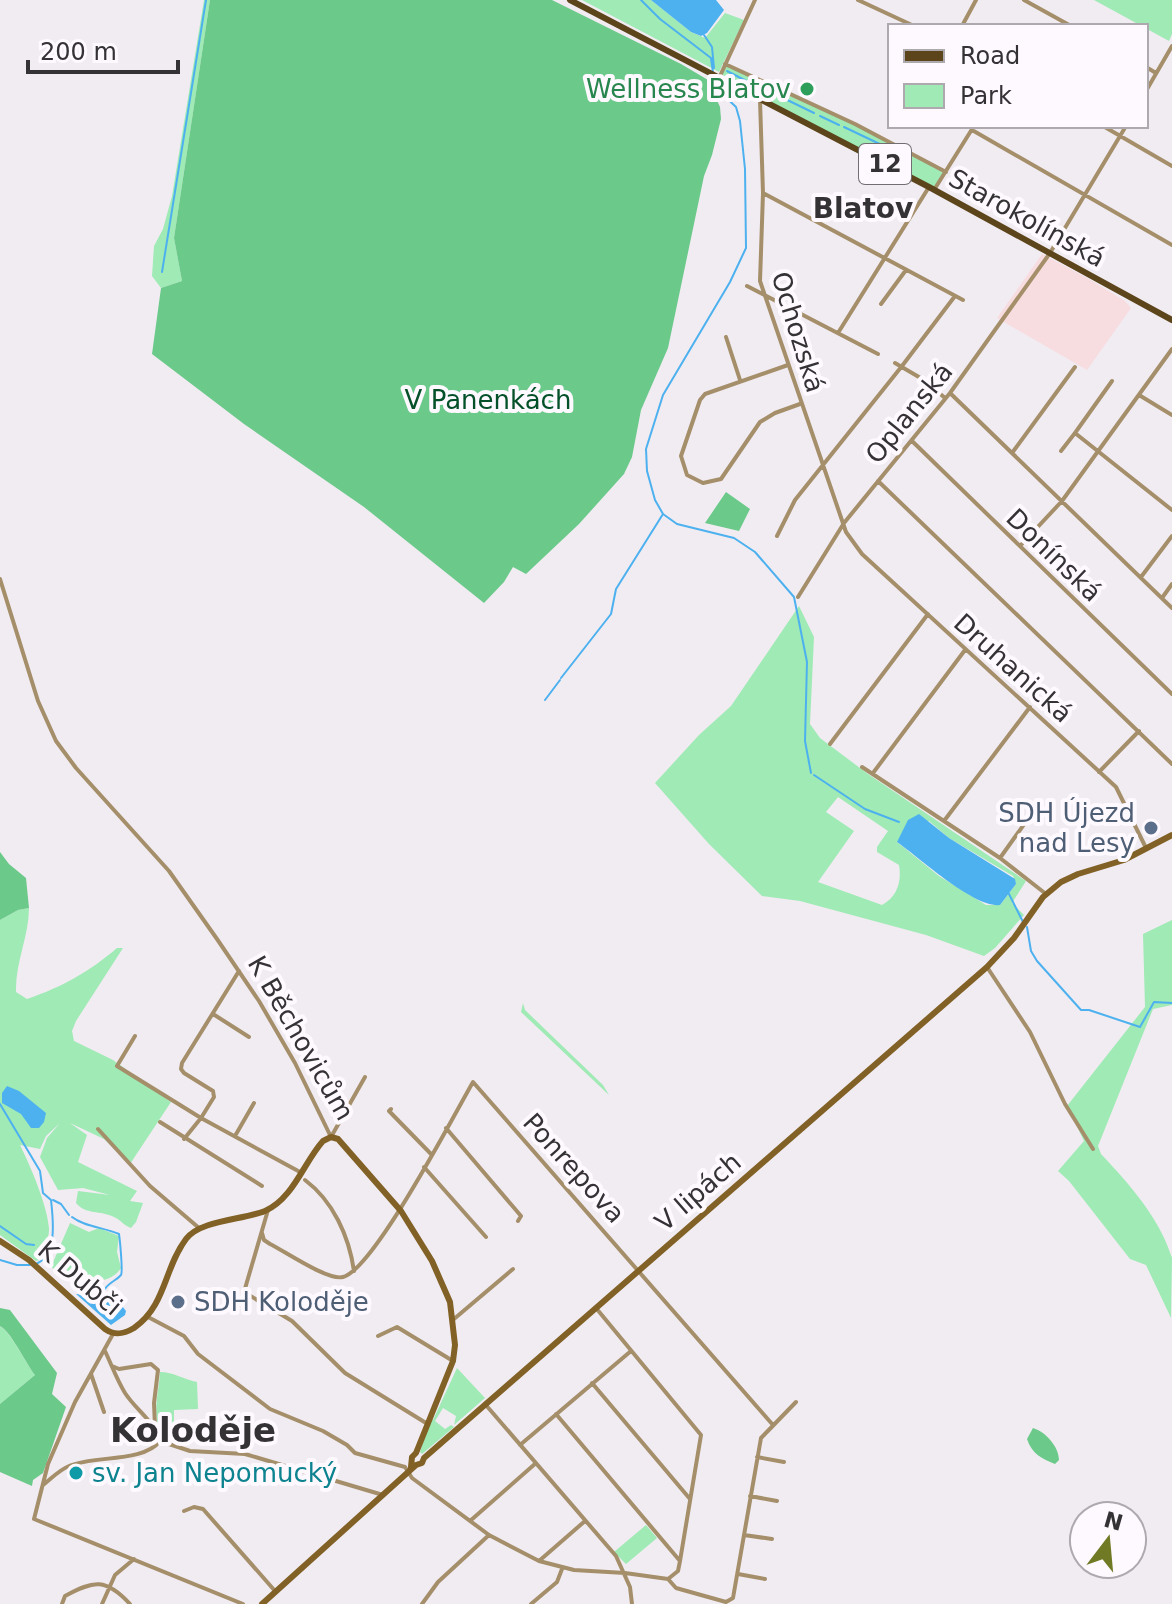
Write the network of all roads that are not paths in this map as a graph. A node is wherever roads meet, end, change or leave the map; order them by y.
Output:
1 (570, 0) edge
2 (755, 0) edge
3 (858, 0) edge
4 (976, 0) edge
5 (1024, 0) edge
6 (910, 24) edge
7 (963, 24) edge
8 (1067, 24) edge
9 (1172, 46) edge
10 (725, 64) junction
11 (1148, 68) edge
12 (1156, 73) junction
13 (720, 76) junction
14 (1148, 87) edge
15 (759, 97) junction
16 (973, 128) edge
17 (1107, 128) edge
18 (1125, 128) edge
19 (1120, 135) junction
20 (1172, 166) edge
21 (946, 172) junction
22 (932, 189) junction
23 (763, 193) junction
24 (1084, 194) junction
25 (1172, 245) edge
26 (1050, 253) junction
27 (884, 259) junction
28 (906, 270) junction
29 (747, 286) dead end
30 (764, 295) junction
31 (955, 296) junction
32 (963, 300) dead end
33 (881, 304) dead end
34 (1172, 320) edge
35 (838, 333) junction
36 (726, 337) dead end
37 (1172, 349) edge
38 (878, 354) dead end
39 (895, 363) dead end
40 (788, 365) junction
41 (902, 366) junction
42 (1075, 367) dead end
43 (740, 380) junction
44 (1112, 381) dead end
45 (950, 393) junction
46 (1139, 395) junction
47 (945, 398) junction
48 (801, 404) junction
49 (1172, 415) edge
50 (1075, 433) junction
51 (912, 441) junction
52 (1098, 450) junction
53 (1061, 451) dead end
54 (1012, 453) junction
55 (823, 466) junction
56 (878, 481) junction
57 (1062, 501) junction
58 (1172, 510) edge
59 (844, 523) junction
60 (777, 536) dead end
61 (1172, 536) edge
62 (1020, 546) junction
63 (1141, 577) junction
64 (0, 579) edge
65 (1172, 584) edge
66 (798, 597) dead end
67 (1162, 598) junction
68 (1172, 608) edge
69 (928, 614) junction
70 (965, 650) junction
71 (1172, 694) edge
72 (1030, 707) junction
73 (1139, 731) junction
74 (830, 744) dead end
75 (1172, 764) edge
76 (862, 767) dead end
77 (1099, 772) junction
78 (873, 773) junction
79 (1030, 816) dead end
80 (944, 821) junction
81 (1172, 835) edge
82 (1146, 849) junction
83 (1000, 858) junction
84 (1046, 894) junction
85 (987, 967) junction
86 (239, 971) junction
87 (213, 1014) junction
88 (135, 1036) dead end
89 (249, 1037) dead end
90 (365, 1077) dead end
91 (254, 1103) dead end
92 (391, 1109) dead end
93 (201, 1118) junction
94 (160, 1122) dead end
95 (446, 1128) junction
96 (98, 1129) dead end
97 (235, 1136) junction
98 (331, 1137) junction
99 (184, 1139) junction
100 (1093, 1149) dead end
101 (431, 1154) junction
102 (424, 1167) junction
103 (300, 1172) junction
104 (305, 1180) dead end
105 (262, 1186) dead end
106 (268, 1210) junction
107 (401, 1211) junction
108 (518, 1221) dead end
109 (199, 1228) junction
110 (262, 1233) junction
111 (486, 1237) dead end
112 (0, 1241) edge
113 (513, 1269) dead end
114 (640, 1270) junction
115 (354, 1271) junction
116 (596, 1308) junction
117 (148, 1316) junction
118 (454, 1319) junction
119 (113, 1334) junction
120 (378, 1336) dead end
121 (105, 1351) junction
122 (631, 1351) junction
123 (453, 1361) junction
124 (112, 1366) junction
125 (91, 1374) junction
126 (592, 1383) junction
127 (796, 1402) dead end
128 (485, 1404) junction
129 (104, 1412) dead end
130 (556, 1414) junction
131 (426, 1423) junction
132 (773, 1425) junction
133 (155, 1427) junction
134 (160, 1441) junction
135 (520, 1445) junction
136 (416, 1453) junction
137 (757, 1457) junction
138 (424, 1458) junction
139 (784, 1462) dead end
140 (536, 1463) junction
141 (412, 1467) junction
142 (41, 1487) junction
143 (383, 1495) junction
144 (750, 1496) junction
145 (690, 1499) junction
146 (777, 1501) dead end
147 (184, 1511) dead end
148 (470, 1521) junction
149 (585, 1521) junction
150 (489, 1535) junction
151 (744, 1535) junction
152 (772, 1539) dead end
153 (134, 1559) junction
154 (539, 1561) junction
155 (680, 1561) junction
156 (562, 1569) junction
157 (625, 1573) junction
158 (738, 1574) junction
159 (668, 1579) junction
160 (765, 1579) dead end
161 (110, 1586) junction
162 (275, 1591) junction
163 (62, 1604) edge
164 (102, 1604) edge
165 (130, 1604) edge
166 (243, 1604) edge
167 (262, 1604) edge
168 (422, 1604) edge
169 (531, 1604) edge
170 (632, 1604) edge

1 - 13 main road, Starokolínská / 12
2 - 10 street
3 - 6 street
4 - 7 street
5 - 8 street
9 - 12 street
10 - 13 street
10 - 21 street, Starokolínská
11 - 12 street
12 - 14 street
13 - 15 main road, Starokolínská / 12
15 - 22 main road, Starokolínská / 12
15 - 23 street, Ochozská
16 - 21 street
16 - 24 street
17 - 19 street
18 - 19 street, Oplanská
19 - 20 street
19 - 24 street, Oplanská
21 - 22 street
22 - 26 main road, Starokolínská / 12
22 - 27 street
23 - 27 street
23 - 30 street, Ochozská
24 - 25 street
24 - 26 street, Oplanská
26 - 34 main road, Starokolínská / 12
26 - 45 street, Oplanská
27 - 28 street
27 - 35 street
28 - 31 street
28 - 33 street
29 - 30 street
30 - 35 street
30 - 40 street, Ochozská
31 - 32 street
31 - 41 street
35 - 38 street
36 - 43 street
37 - 46 street
39 - 41 street
40 - 43 street
40 - 48 street, Ochozská
41 - 47 street
41 - 55 street
42 - 54 street
43 - 48 street
44 - 50 street
45 - 47 street, Oplanská
45 - 54 street
46 - 49 street
46 - 52 street
47 - 51 street, Oplanská
48 - 55 street, Ochozská
50 - 52 street
50 - 53 street
51 - 56 street, Oplanská
51 - 62 street, Donínská
52 - 57 street
52 - 58 street
54 - 57 street
55 - 59 street, Ochozská
55 - 60 street
56 - 59 street, Oplanská
56 - 73 street
57 - 62 street
57 - 63 street
59 - 66 street, Oplanská
59 - 69 street, Druhanická
61 - 63 street
62 - 71 street, Donínská
63 - 67 street
64 - 86 street, K Běchovicům
65 - 67 street
67 - 68 street
69 - 70 street, Druhanická
69 - 74 street
70 - 72 street, Druhanická
70 - 78 street
72 - 77 street, Druhanická
72 - 80 street
73 - 75 street
73 - 77 street
76 - 78 street
77 - 82 street, Druhanická
78 - 80 street
79 - 83 street
80 - 83 street
81 - 82 street
82 - 84 street
83 - 84 street
84 - 85 street, V lipách
85 - 100 street
85 - 114 street, V lipách
86 - 87 street
86 - 98 street, K Běchovicům
87 - 89 street
87 - 93 street
88 - 93 street
90 - 98 street
91 - 97 street
92 - 101 street
93 - 97 street
93 - 99 street
94 - 99 street
95 - 101 street
95 - 108 street
95 - 114 street, Ponrepova
96 - 109 street
97 - 103 street
98 - 103 street
98 - 107 street, K Běchovicům
99 - 105 street
101 - 102 street
102 - 107 street
102 - 111 street
103 - 106 street
104 - 115 street
106 - 109 street
106 - 110 street
107 - 115 street
107 - 118 street, K Běchovicům
109 - 117 street, K Dubči
110 - 115 street
110 - 131 street
112 - 119 street, K Dubči
113 - 118 street
114 - 116 street, V lipách
114 - 132 street, Ponrepova
116 - 122 street
116 - 128 street, V lipách
117 - 119 street, K Dubči
117 - 141 street
118 - 123 street, K Běchovicům
119 - 121 street
120 - 123 street
121 - 124 street
121 - 125 street
122 - 126 street
122 - 145 street
123 - 131 street, K Běchovicům
124 - 133 street
124 - 133 street
125 - 129 street
125 - 142 street
126 - 130 street
126 - 145 street
127 - 132 street
128 - 135 street
128 - 138 street, V lipách
130 - 135 street
130 - 155 street
131 - 136 street, K Běchovicům
132 - 137 street
133 - 134 street
134 - 142 street
134 - 143 street
135 - 140 street
136 - 138 street
136 - 141 street, K Běchovicům
137 - 139 street
137 - 144 street
138 - 141 street, V lipách
140 - 148 street
140 - 149 street
141 - 143 street
141 - 148 street
142 - 153 street
143 - 162 street
144 - 146 street
144 - 151 street
145 - 155 street
147 - 162 street
148 - 150 street
149 - 154 street
149 - 157 street
150 - 154 street
150 - 168 street
151 - 152 street
151 - 158 street
153 - 161 street
153 - 166 street
154 - 156 street
155 - 159 street
156 - 157 street
156 - 169 street
157 - 159 street
157 - 170 street
158 - 159 street
158 - 160 street
161 - 163 street
161 - 164 street
161 - 165 street
162 - 167 street

